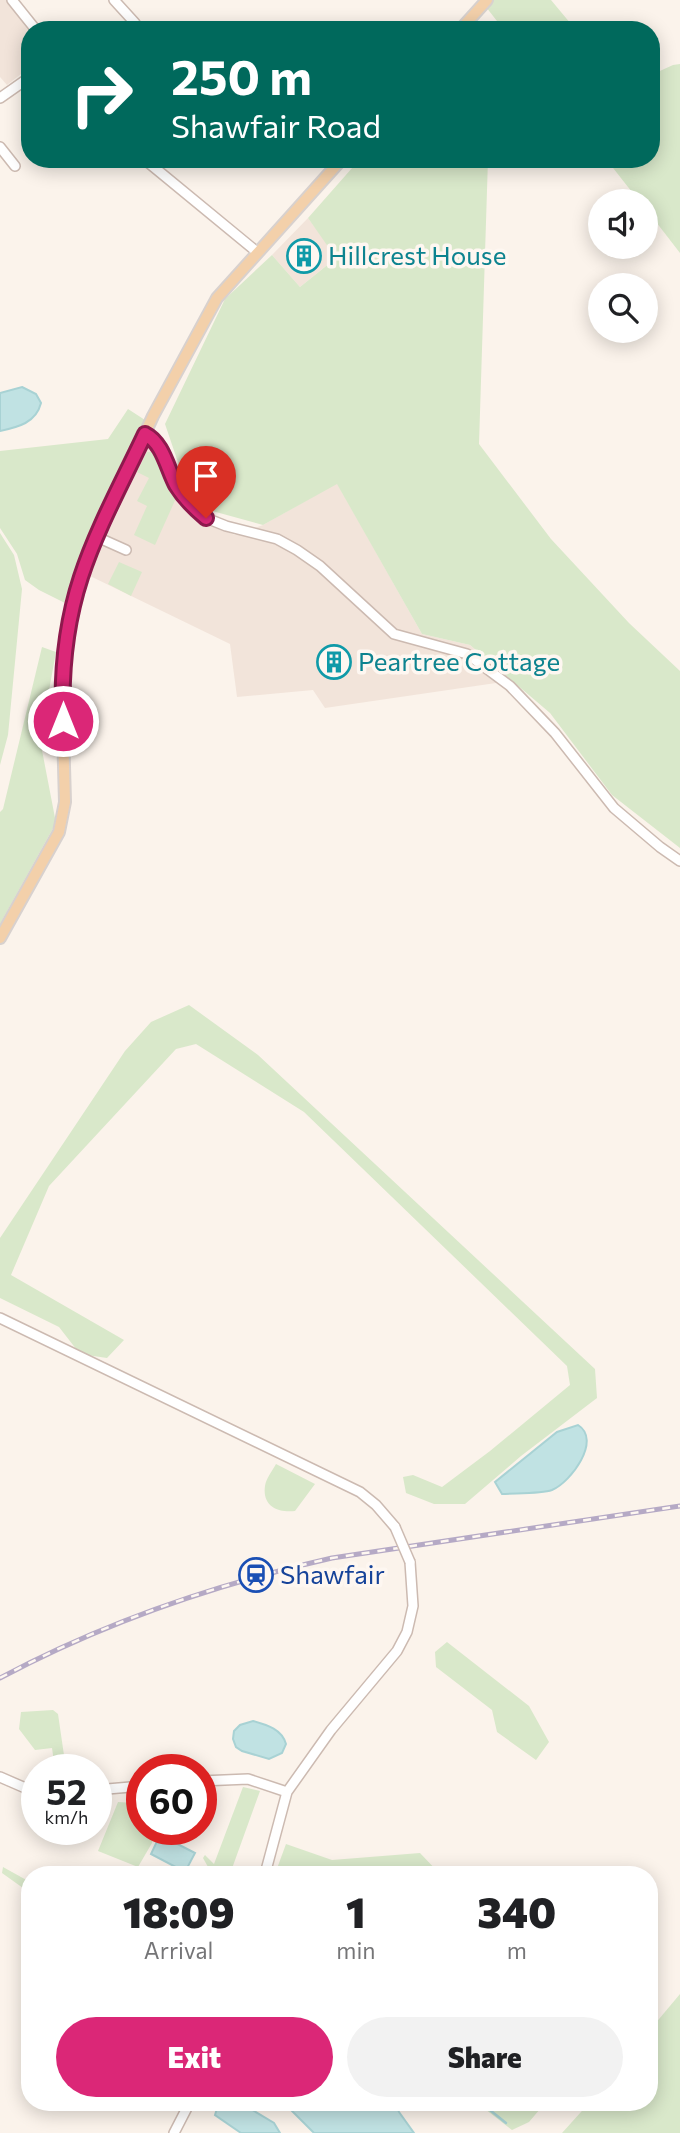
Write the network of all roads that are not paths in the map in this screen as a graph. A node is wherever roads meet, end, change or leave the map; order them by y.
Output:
1 (12, 0) edge
2 (114, 0) edge
3 (487, 0) edge
4 (29, 21) edge
5 (133, 21) edge
6 (468, 21) edge
7 (21, 83) edge
8 (0, 98) edge
9 (0, 147) edge
10 (15, 166) dead end
11 (155, 168) edge
12 (334, 168) edge
13 (257, 252) junction
14 (145, 434) junction
15 (97, 537) junction
16 (125, 550) dead end
17 (680, 861) edge
18 (0, 938) edge
19 (0, 1318) edge
20 (0, 1777) edge
21 (217, 1780) edge
22 (21, 1786) edge
23 (287, 1792) junction
24 (267, 1866) edge
25 (185, 2111) edge
26 (174, 2133) edge

1 - 4 street
2 - 5 street
3 - 6 main road
7 - 8 street
9 - 10 street
11 - 13 street
12 - 13 main road
13 - 14 main road
14 - 15 main road
14 - 17 street
15 - 16 street
15 - 18 main road
19 - 23 street, bridge
20 - 22 street
21 - 23 street
23 - 24 street
25 - 26 street

